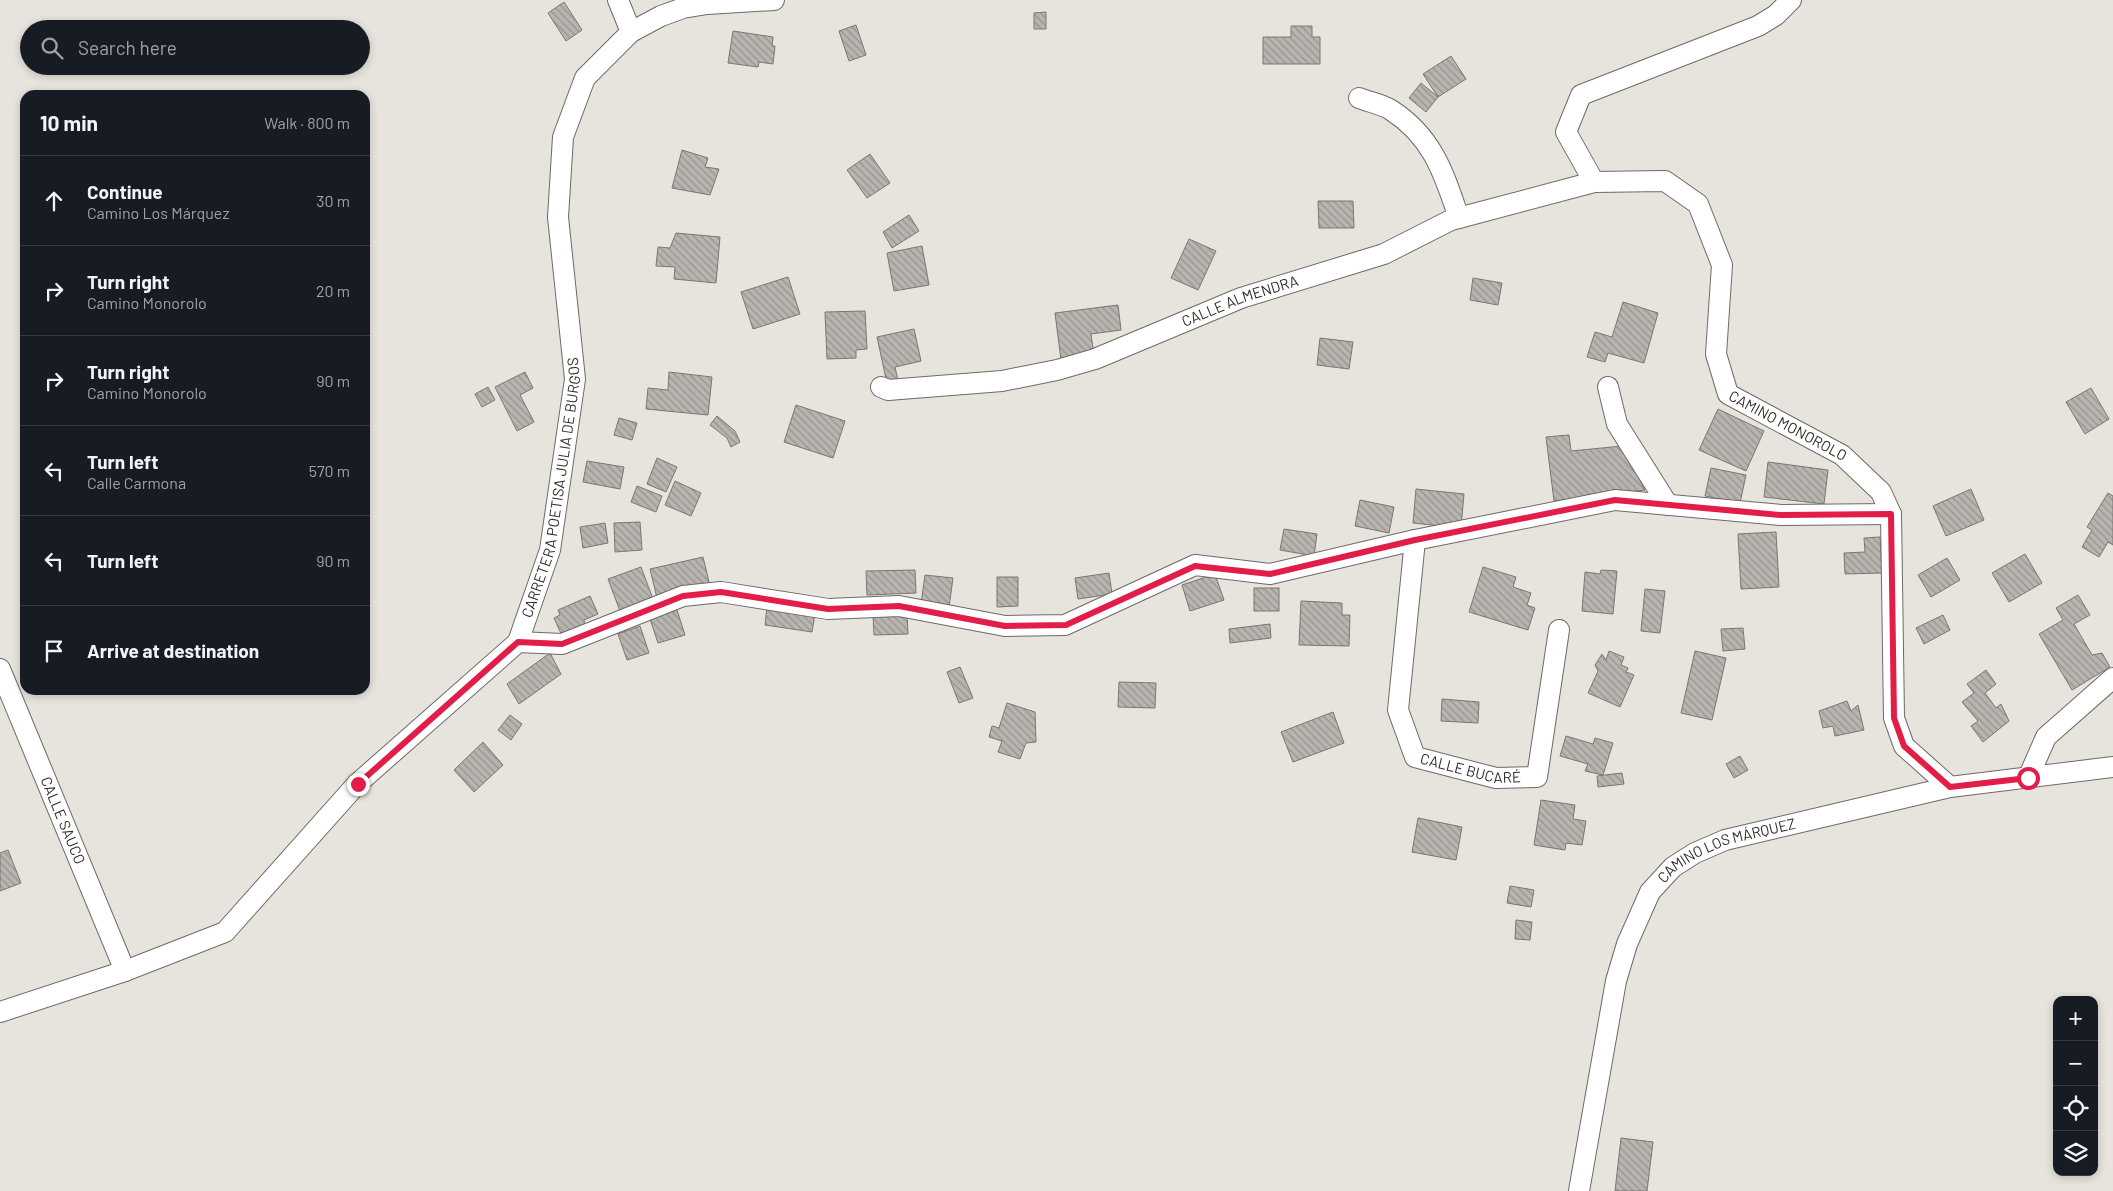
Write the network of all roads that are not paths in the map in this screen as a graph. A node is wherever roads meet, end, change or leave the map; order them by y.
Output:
1 (618, 0) edge
2 (774, 0) edge
3 (1790, 0) edge
4 (631, 32) junction
5 (1359, 98) dead end
6 (1594, 182) junction
7 (1458, 218) junction
8 (881, 387) dead end
9 (1608, 387) dead end
10 (1668, 505) junction
11 (1891, 514) junction
12 (1415, 540) junction
13 (1559, 630) dead end
14 (518, 642) junction
15 (0, 669) edge
16 (2113, 678) edge
17 (2113, 767) edge
18 (2028, 778) junction
19 (1950, 787) junction
20 (124, 972) junction
21 (0, 1012) edge
22 (1579, 1191) edge

1 - 4 street
2 - 4 street, CARRETERA POETISA JULIA DE BURGOS
3 - 6 street
4 - 14 street, CARRETERA POETISA JULIA DE BURGOS
5 - 7 street
6 - 7 street, CALLE ALMENDRA
6 - 11 street, CAMINO MONOROLO
7 - 8 street, CALLE ALMENDRA
9 - 10 street
10 - 11 street
10 - 12 street
11 - 19 street, CAMINO MONOROLO
12 - 13 street, CALLE BUCARÉ
12 - 14 street
14 - 20 street, CARRETERA POETISA JULIA DE BURGOS
15 - 20 street, CALLE SAUCO
16 - 18 street
17 - 18 street, CAMINO LOS MÁRQUEZ
18 - 19 street, CAMINO LOS MÁRQUEZ
19 - 22 street, CAMINO LOS MÁRQUEZ
20 - 21 street, CARRETERA POETISA JULIA DE BURGOS

